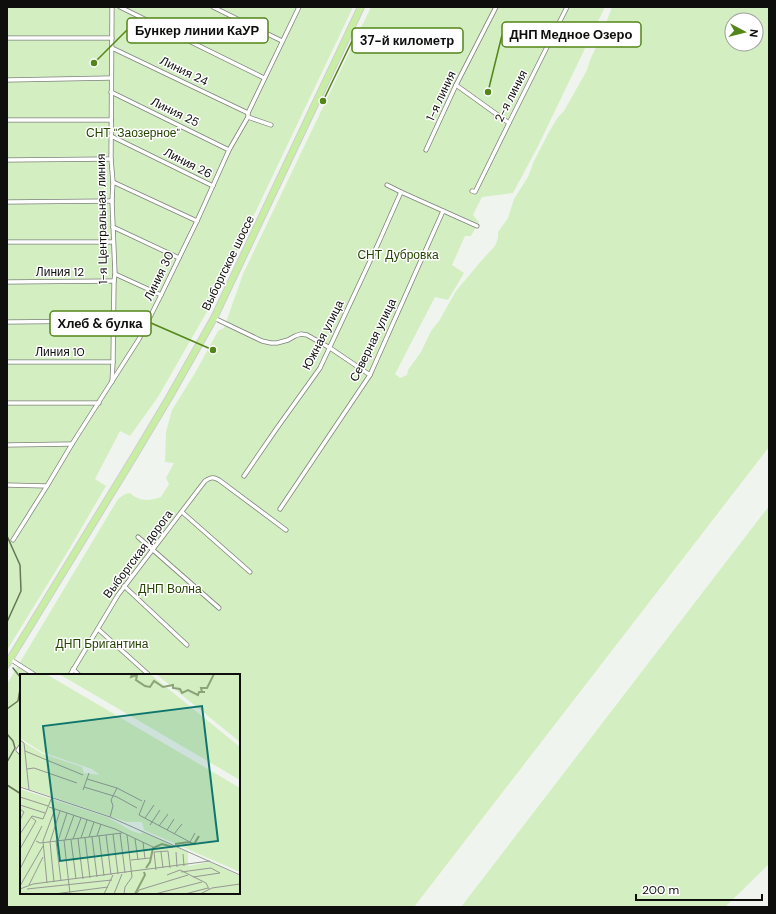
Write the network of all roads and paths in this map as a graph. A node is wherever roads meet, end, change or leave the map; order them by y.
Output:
1 (112, 7) edge
2 (120, 7) edge
3 (213, 7) edge
4 (362, 7) edge
5 (496, 7) edge
6 (567, 7) edge
7 (297, 8) edge
8 (7, 38) edge
9 (112, 38) junction
10 (282, 41) junction
11 (112, 48) junction
12 (112, 78) junction
13 (264, 78) junction
14 (7, 80) edge
15 (456, 85) junction
16 (111, 92) junction
17 (248, 115) junction
18 (7, 120) edge
19 (111, 120) junction
20 (509, 122) junction
21 (271, 125) dead end
22 (111, 136) junction
23 (229, 150) junction
24 (426, 150) dead end
25 (111, 159) junction
26 (7, 160) edge
27 (113, 182) junction
28 (387, 185) dead end
29 (213, 186) junction
30 (472, 190) dead end
31 (400, 192) junction
32 (112, 201) junction
33 (7, 202) edge
34 (443, 211) junction
35 (197, 221) junction
36 (477, 226) dead end
37 (113, 227) junction
38 (7, 242) edge
39 (113, 242) junction
40 (179, 258) junction
41 (114, 274) junction
42 (7, 282) edge
43 (114, 282) junction
44 (161, 295) junction
45 (214, 318) junction
46 (113, 321) junction
47 (7, 322) edge
48 (330, 348) junction
49 (7, 362) edge
50 (113, 362) junction
51 (370, 375) junction
52 (111, 383) junction
53 (7, 403) edge
54 (99, 403) junction
55 (7, 444) edge
56 (72, 444) junction
57 (244, 476) dead end
58 (7, 485) edge
59 (47, 486) junction
60 (280, 509) dead end
61 (182, 512) junction
62 (286, 530) dead end
63 (138, 537) dead end
64 (13, 540) dead end
65 (153, 550) junction
66 (250, 572) dead end
67 (124, 586) junction
68 (219, 608) dead end
69 (98, 629) junction
70 (187, 645) dead end
71 (8, 662) edge
72 (73, 669) junction
73 (33, 674) edge
74 (70, 674) edge
75 (78, 674) edge
76 (148, 674) edge

1 - 9 street, 1-я Центральная линия
2 - 13 street
3 - 10 street
4 - 45 main road, Выборгское шоссе
5 - 15 street, 1-я линия
6 - 20 street, 2-я линия
7 - 10 street, Линия 30
8 - 9 street
9 - 11 street, 1-я Центральная линия
10 - 13 street, Линия 30
11 - 12 street, 1-я Центральная линия
11 - 17 street, Линия 24
12 - 14 street
12 - 16 street, 1-я Центральная линия
13 - 17 street, Линия 30
15 - 20 street
15 - 24 street, 1-я линия
16 - 19 street, 1-я Центральная линия
16 - 23 street, Линия 25
17 - 21 street, Линия 24
17 - 23 street, Линия 30
18 - 19 street
19 - 22 street, 1-я Центральная линия
20 - 30 street, 2-я линия
22 - 25 street, 1-я Центральная линия
22 - 29 street, Линия 26
23 - 29 street, Линия 30
25 - 26 street
25 - 27 street, 1-я Центральная линия
27 - 32 street, 1-я Центральная линия
27 - 35 street
28 - 31 street
29 - 35 street, Линия 30
31 - 34 street
31 - 48 street, Южная улица
32 - 33 street
32 - 37 street, 1-я Центральная линия
34 - 36 street
34 - 51 street, Северная улица
35 - 40 street, Линия 30
37 - 39 street, 1-я Центральная линия
37 - 40 street
38 - 39 street
39 - 41 street, 1-я Центральная линия
40 - 44 street, Линия 30
41 - 43 street, 1-я Центральная линия
41 - 44 street
42 - 43 street, Линия 12
43 - 46 street, 1-я Центральная линия
44 - 52 street, Линия 30
45 - 48 street
45 - 71 main road, Выборгское шоссе
46 - 47 street
46 - 50 street, 1-я Центральная линия
48 - 51 street
48 - 57 street, Южная улица
49 - 50 street, Линия 10
50 - 52 street, 1-я Центральная линия
51 - 60 street, Северная улица
52 - 54 street, Линия 30
53 - 54 street
54 - 56 street, Линия 30
55 - 56 street
56 - 59 street, Линия 30
58 - 59 street
59 - 64 street, Линия 30
61 - 62 street, Выборгская дорога
61 - 65 street, Выборгская дорога
61 - 66 street
63 - 65 street
65 - 67 street, Выборгская дорога
65 - 68 street
67 - 69 street, Выборгская дорога
67 - 70 street
69 - 72 street, Выборгская дорога
69 - 76 street
71 - 73 street
72 - 74 street, Выборгская дорога
72 - 75 street

